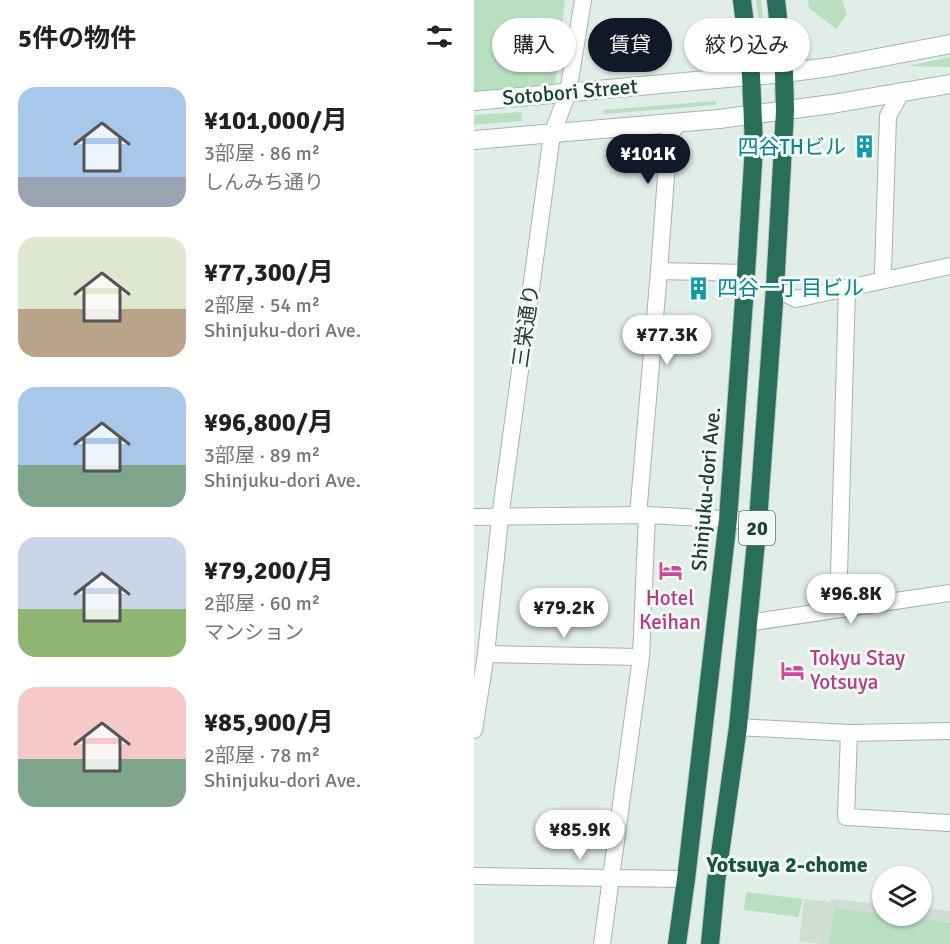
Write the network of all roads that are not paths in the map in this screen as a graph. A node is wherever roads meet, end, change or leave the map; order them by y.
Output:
1 (583, 0) edge
2 (742, 0) edge
3 (776, 0) edge
4 (950, 44) edge
5 (784, 73) junction
6 (751, 75) junction
7 (950, 84) edge
8 (902, 91) junction
9 (568, 93) junction
10 (474, 101) edge
11 (785, 111) junction
12 (753, 115) junction
13 (681, 122) junction
14 (552, 134) junction
15 (474, 140) edge
16 (950, 267) edge
17 (659, 271) junction
18 (746, 273) junction
19 (890, 279) junction
20 (775, 288) junction
21 (847, 288) junction
22 (642, 515) junction
23 (474, 517) edge
24 (500, 518) junction
25 (728, 519) junction
26 (758, 521) junction
27 (950, 593) edge
28 (838, 609) junction
29 (747, 623) junction
30 (486, 654) junction
31 (641, 657) junction
32 (476, 697) edge
33 (738, 727) junction
34 (474, 730) edge
35 (950, 731) edge
36 (849, 733) junction
37 (950, 823) edge
38 (474, 876) edge
39 (611, 879) junction
40 (686, 879) junction
41 (602, 944) edge
42 (676, 944) edge
43 (710, 944) edge

1 - 9 street, 三栄通り
2 - 6 highway, Shinjuku-dori Ave. / 20
3 - 5 highway, 20
4 - 5 main road, Sotobori Street
5 - 6 main road, Sotobori Street
5 - 11 highway, 20
6 - 9 main road, Sotobori Street
6 - 12 highway, Shinjuku-dori Ave. / 20
7 - 8 main road, Sotobori Street
8 - 11 main road, Sotobori Street
8 - 19 street
9 - 10 main road, Sotobori Street
9 - 14 street, 三栄通り
11 - 12 main road, Sotobori Street
11 - 20 highway, 20
12 - 13 main road, Sotobori Street
12 - 18 highway, Shinjuku-dori Ave. / 20
13 - 14 main road, Sotobori Street
13 - 17 street
14 - 15 main road, Sotobori Street
14 - 24 street, 三栄通り
16 - 19 street
17 - 18 street
17 - 22 street
18 - 25 highway, Shinjuku-dori Ave. / 20
19 - 21 street
20 - 21 street
20 - 26 highway, 20
21 - 28 street
22 - 24 street
22 - 25 street
22 - 31 street
23 - 24 street
24 - 30 street, 三栄通り
25 - 26 street
25 - 40 highway, Shinjuku-dori Ave. / 20
26 - 29 highway, 20
27 - 28 street
28 - 29 street
29 - 33 highway, 20
30 - 31 street
30 - 32 street, 三栄通り
31 - 39 street
32 - 34 street, 三栄通り
33 - 36 street
33 - 43 highway, 20
35 - 36 street
36 - 37 street
38 - 39 street
39 - 40 street
39 - 41 street
40 - 42 highway, Shinjuku-dori Ave. / 20

